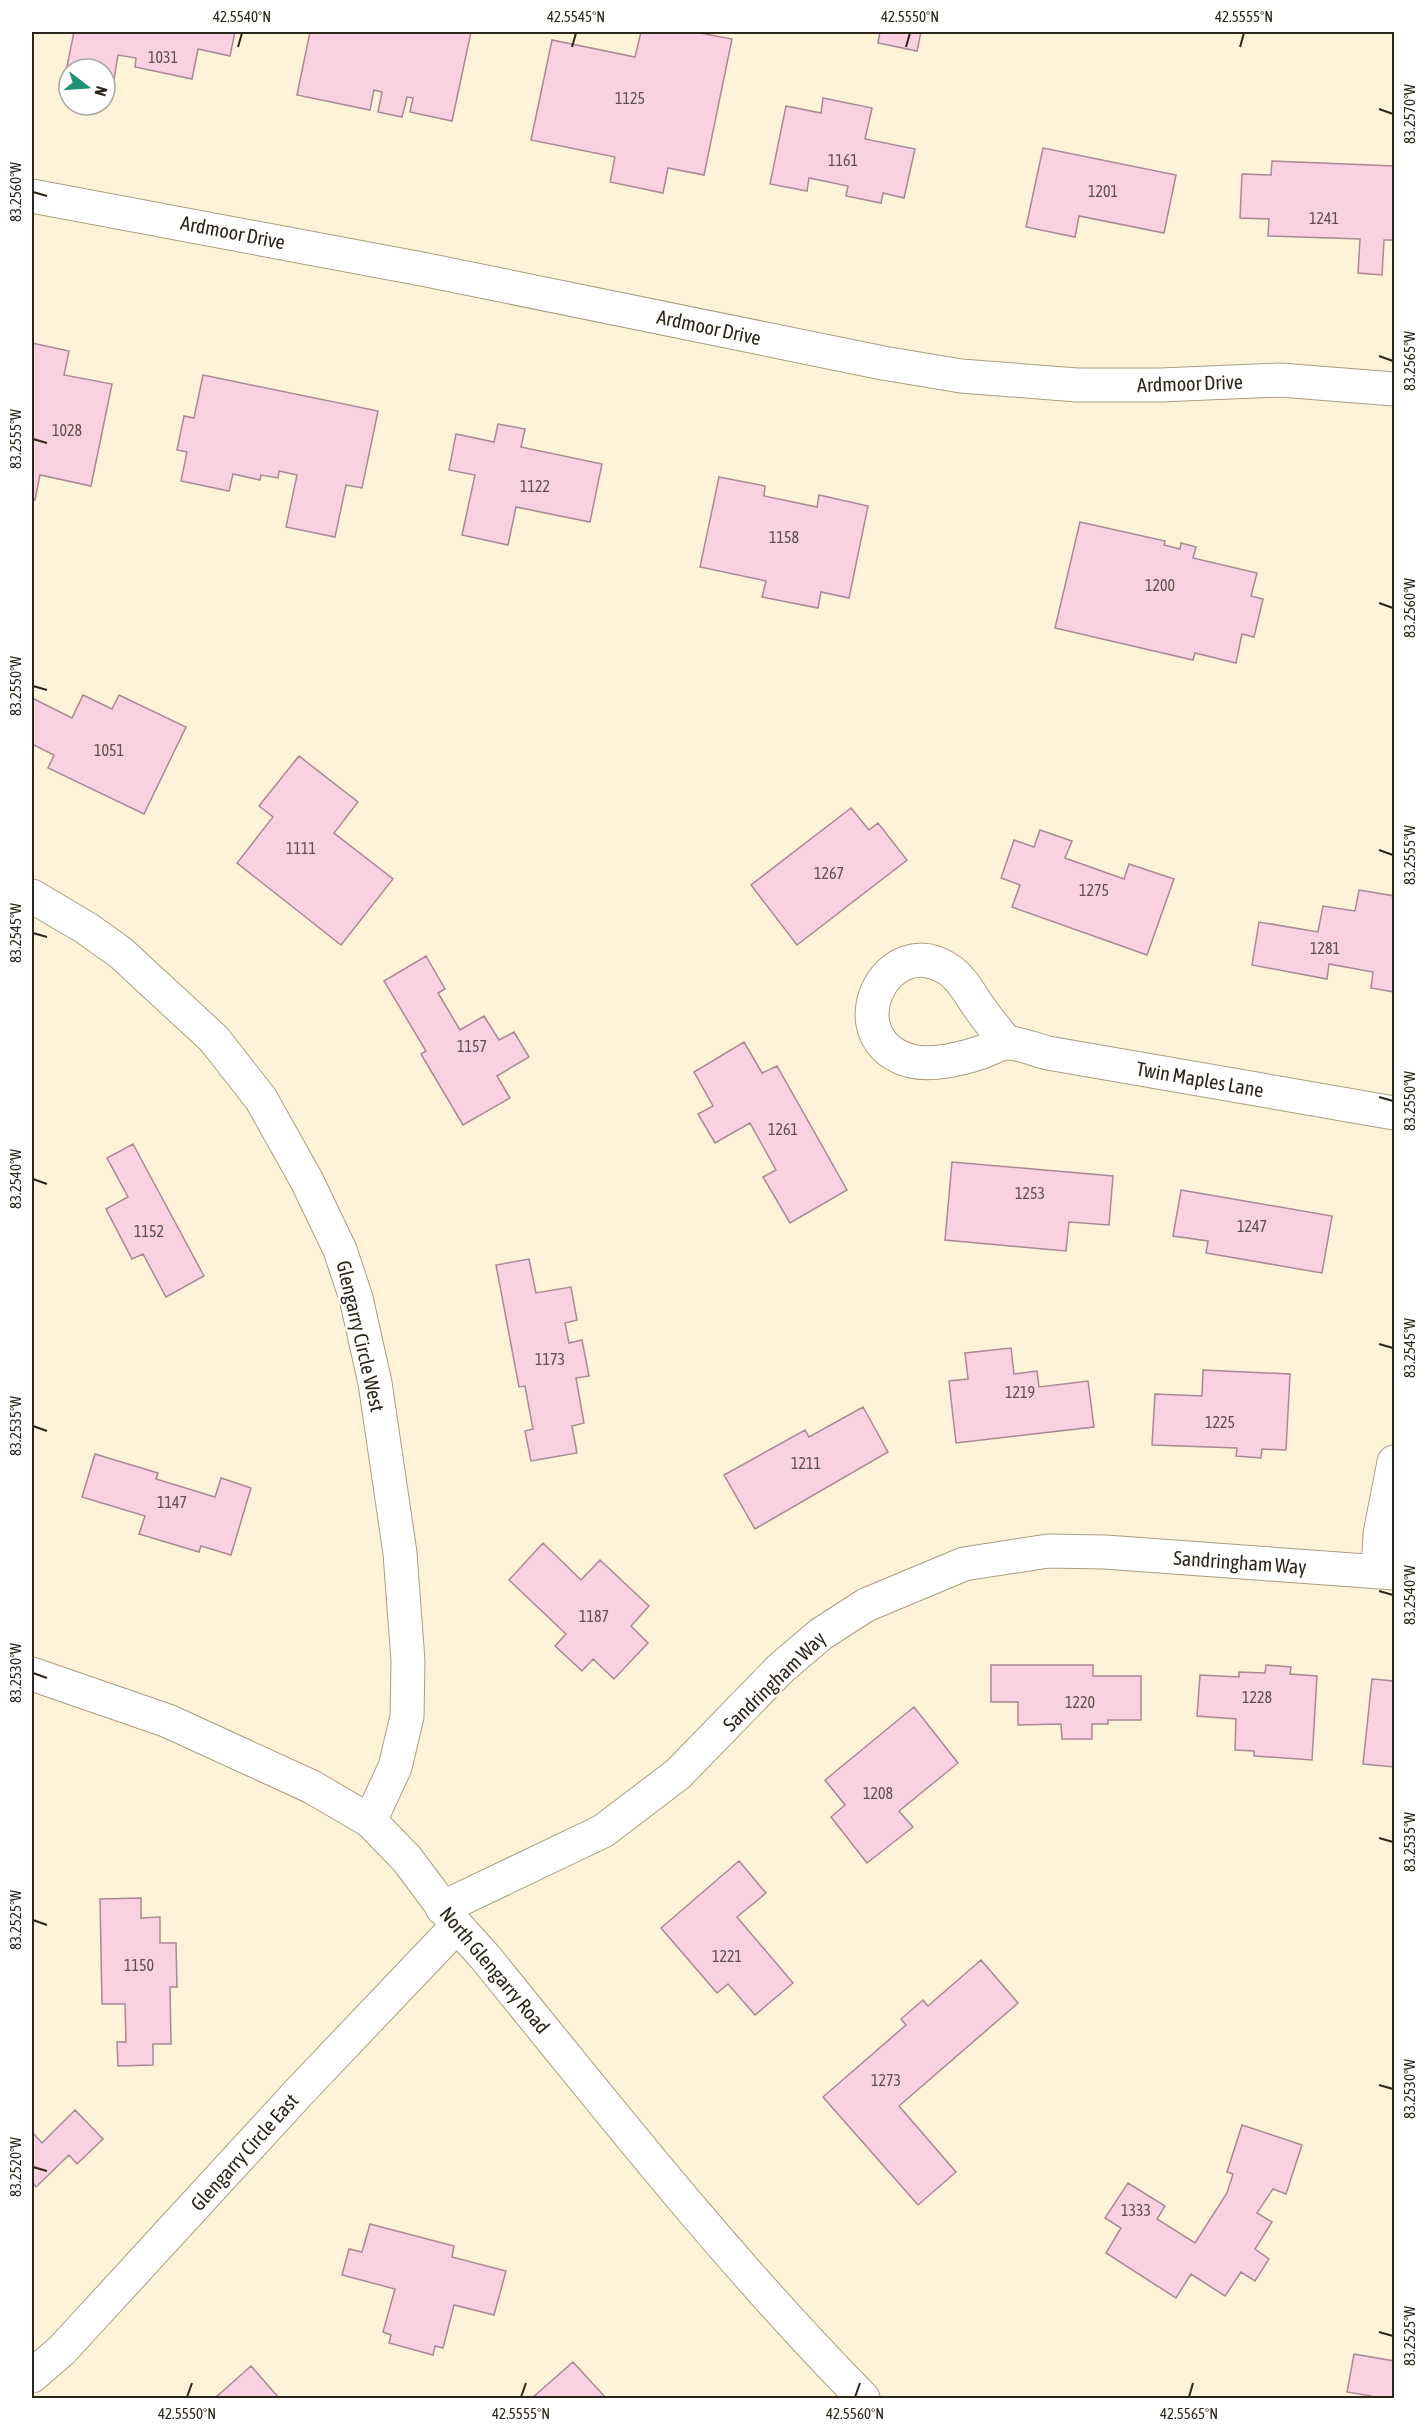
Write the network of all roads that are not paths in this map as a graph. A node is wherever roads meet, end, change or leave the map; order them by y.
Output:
1 (32, 196) edge
2 (1395, 389) edge
3 (32, 896) edge
4 (1007, 1043) dead end
5 (1395, 1113) edge
6 (1395, 1462) edge
7 (1386, 1573) edge
8 (32, 1674) edge
9 (370, 1821) junction
10 (449, 1917) junction
11 (32, 2376) edge
12 (863, 2398) edge

1 - 2 street, Ardmoor Drive
3 - 9 street, Glengarry Circle West
4 - 5 street, Twin Maples Lane
6 - 7 street
7 - 10 street, Sandringham Way
8 - 9 street, North Glengarry Road
9 - 10 street, North Glengarry Road
10 - 11 street, Glengarry Circle East
10 - 12 street, North Glengarry Road

